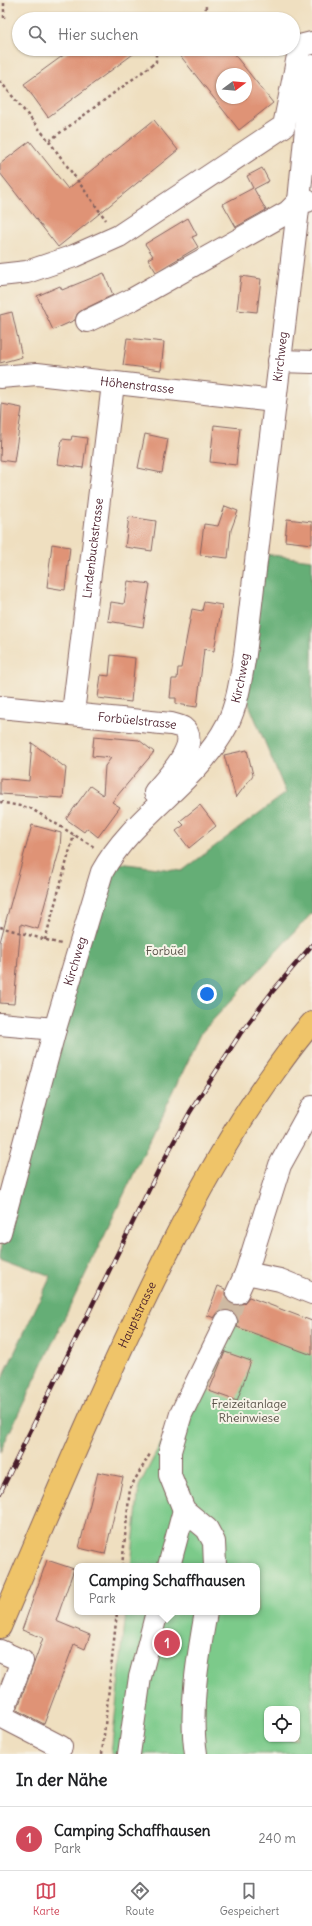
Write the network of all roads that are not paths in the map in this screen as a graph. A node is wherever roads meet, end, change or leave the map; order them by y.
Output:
1 (312, 43) edge
2 (300, 46) edge
3 (298, 56) edge
4 (312, 66) edge
5 (311, 91) edge
6 (305, 201) edge
7 (0, 275) edge
8 (87, 321) dead end
9 (280, 361) junction
10 (312, 362) edge
11 (0, 378) edge
12 (113, 384) junction
13 (274, 401) junction
14 (0, 707) edge
15 (73, 713) junction
16 (137, 826) junction
17 (312, 1023) edge
18 (0, 1024) edge
19 (55, 1029) junction
20 (312, 1107) edge
21 (0, 1232) edge
22 (246, 1273) junction
23 (237, 1293) tunnel mouth
24 (312, 1293) edge
25 (226, 1322) tunnel mouth
26 (184, 1510) junction
27 (170, 1563) edge
28 (214, 1563) edge
29 (156, 1615) edge
30 (205, 1615) edge
31 (0, 1627) edge
32 (0, 1651) edge
33 (61, 1747) dead end
34 (129, 1754) edge
35 (196, 1754) edge

1 - 2 street
3 - 7 street
4 - 5 street, Kirchweg
5 - 6 street, Kirchweg
6 - 8 street
6 - 9 street, Kirchweg
9 - 10 street
9 - 13 street, Kirchweg
11 - 12 street, Höhenstrasse
12 - 13 street, Höhenstrasse
12 - 15 street, Lindenbuckstrasse
13 - 16 street, Kirchweg
14 - 15 street, Forbüelstrasse
15 - 16 street, Forbüelstrasse
16 - 19 street, Kirchweg
17 - 31 main road, Hauptstrasse
18 - 19 street
19 - 21 street, Kirchweg
20 - 22 street
22 - 23 street
22 - 24 street
25 - 26 street
26 - 27 street
26 - 28 street
29 - 34 street
30 - 35 street
32 - 33 street

